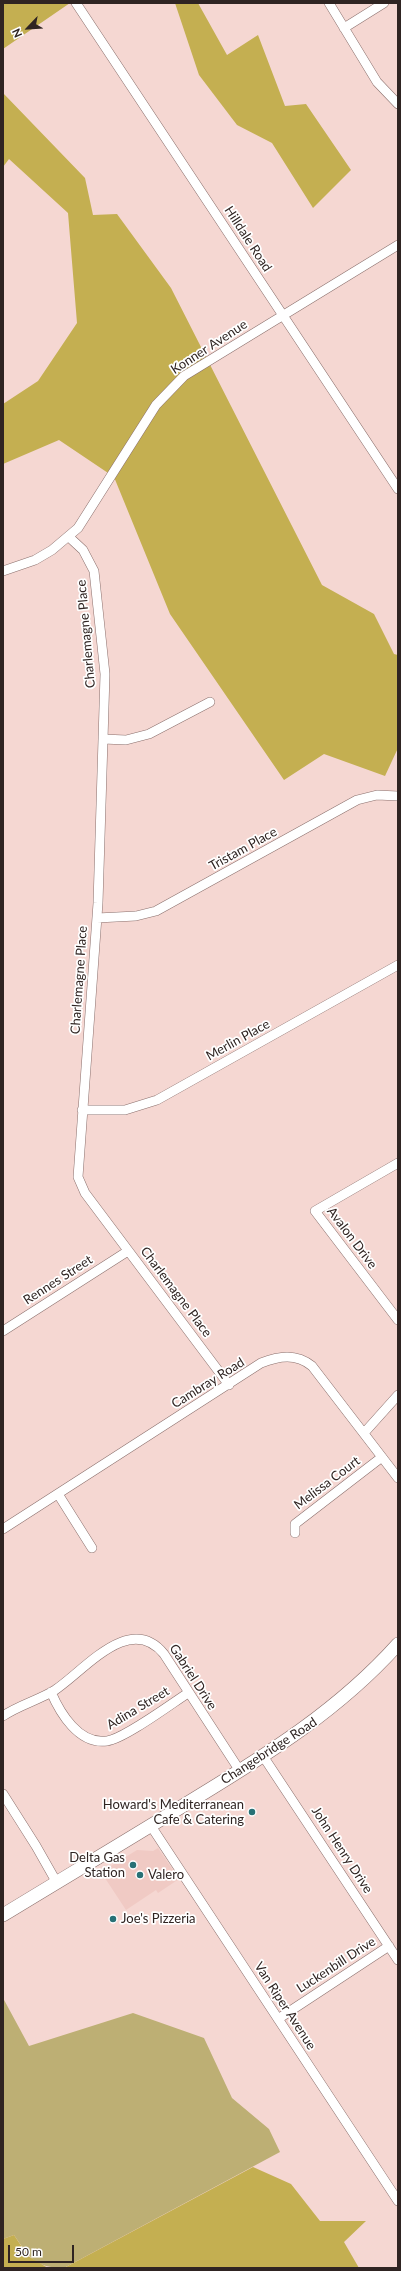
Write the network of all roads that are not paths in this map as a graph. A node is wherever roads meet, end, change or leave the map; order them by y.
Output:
1 (76, 3) edge
2 (329, 3) edge
3 (384, 3) edge
4 (344, 28) junction
5 (398, 104) edge
6 (398, 245) edge
7 (283, 316) junction
8 (398, 489) edge
9 (69, 537) junction
10 (3, 571) edge
11 (210, 702) dead end
12 (103, 739) junction
13 (398, 796) edge
14 (97, 918) junction
15 (398, 965) edge
16 (82, 1110) junction
17 (398, 1163) edge
18 (128, 1250) junction
19 (398, 1320) edge
20 (3, 1331) edge
21 (228, 1385) junction
22 (398, 1395) edge
23 (364, 1433) junction
24 (382, 1457) junction
25 (398, 1478) edge
26 (58, 1494) junction
27 (3, 1529) edge
28 (295, 1533) dead end
29 (92, 1548) dead end
30 (398, 1644) edge
31 (51, 1692) junction
32 (188, 1693) junction
33 (3, 1716) edge
34 (264, 1756) junction
35 (240, 1771) junction
36 (3, 1794) edge
37 (151, 1826) junction
38 (57, 1883) junction
39 (3, 1914) edge
40 (389, 1946) junction
41 (398, 1960) edge
42 (278, 2019) junction
43 (398, 2201) edge

1 - 7 street, Hilldale Road
2 - 4 street
3 - 4 street
4 - 5 street
6 - 7 street, Konner Avenue
7 - 8 street, Hilldale Road
7 - 9 street, Konner Avenue
9 - 10 street, Konner Avenue
9 - 12 street, Charlemagne Place
11 - 12 street
12 - 14 street, Charlemagne Place
13 - 14 street, Tristam Place
14 - 16 street, Charlemagne Place
15 - 16 street, Merlin Place
16 - 18 street, Charlemagne Place
17 - 19 street, Avalon Drive
18 - 20 street, Rennes Street
18 - 21 street, Charlemagne Place
21 - 23 street, Cambray Road
21 - 26 street, Cambray Road
22 - 23 street
23 - 24 street, Cambray Road
24 - 25 street, Cambray Road
24 - 28 street, Melissa Court
26 - 27 street, Cambray Road
26 - 29 street
30 - 34 main road, Changebridge Road
31 - 32 street, Adina Street
31 - 32 street, Gabriel Drive
31 - 33 street, Gabriel Drive
32 - 35 street, Gabriel Drive
34 - 35 main road, Changebridge Road
34 - 40 street, John Henry Drive
35 - 37 main road, Changebridge Road
36 - 38 street
37 - 38 main road, Changebridge Road
37 - 42 street, Van Riper Avenue
38 - 39 main road, Changebridge Road
40 - 41 street, John Henry Drive
40 - 42 street, Luckenbill Drive
42 - 43 street, Van Riper Avenue

